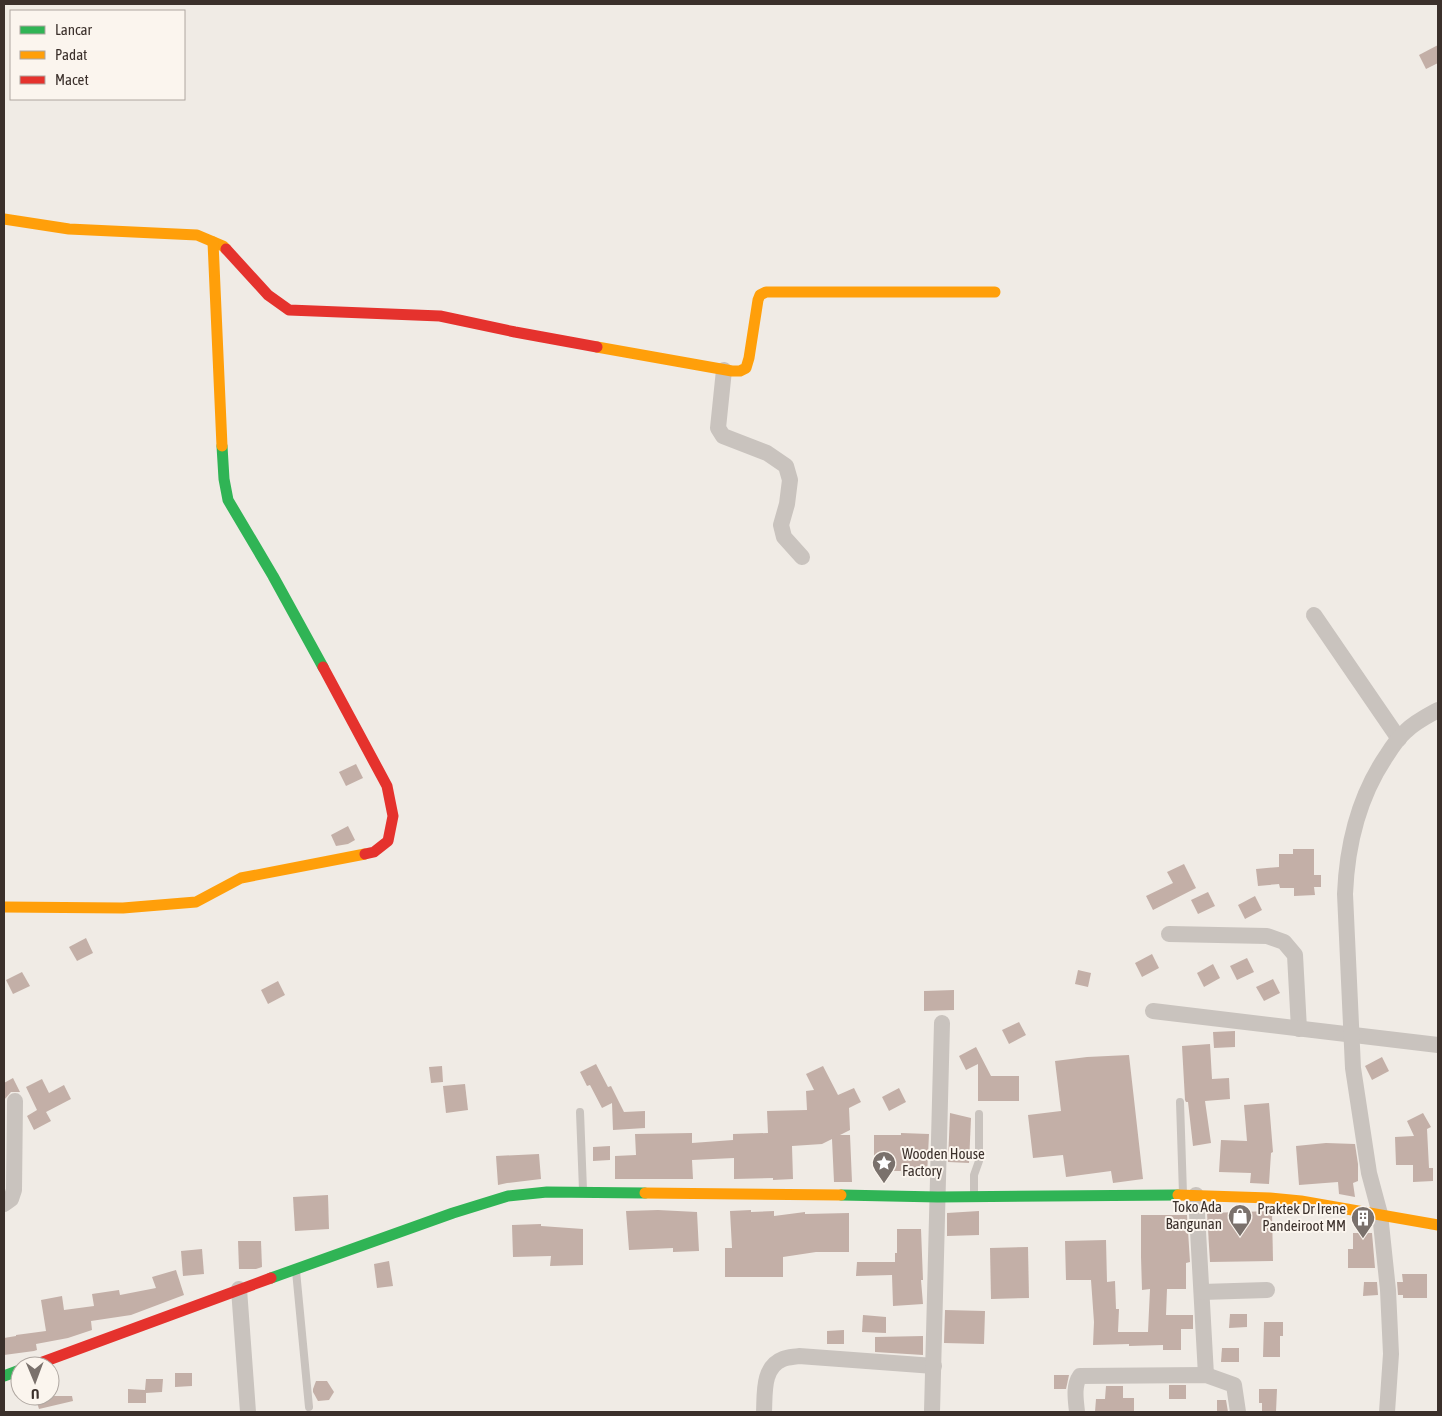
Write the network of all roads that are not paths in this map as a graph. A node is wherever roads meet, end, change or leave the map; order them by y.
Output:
1 (4, 219) edge
2 (213, 242) junction
3 (995, 292) dead end
4 (724, 370) junction
5 (802, 558) dead end
6 (1314, 616) dead end
7 (1438, 710) edge
8 (1399, 739) junction
9 (4, 907) edge
10 (1169, 934) dead end
11 (1153, 1011) dead end
12 (942, 1023) dead end
13 (1298, 1029) junction
14 (1352, 1035) junction
15 (1438, 1045) edge
16 (15, 1101) dead end
17 (1180, 1102) dead end
18 (580, 1112) dead end
19 (979, 1114) dead end
20 (583, 1192) junction
21 (1190, 1196) junction
22 (938, 1197) junction
23 (974, 1197) junction
24 (4, 1204) edge
25 (1380, 1214) junction
26 (1438, 1225) edge
27 (296, 1269) junction
28 (239, 1289) junction
29 (1267, 1290) dead end
30 (1202, 1292) junction
31 (59, 1356) edge
32 (934, 1366) junction
33 (1206, 1375) junction
34 (309, 1407) dead end
35 (248, 1412) edge
36 (764, 1412) edge
37 (932, 1412) edge
38 (1077, 1412) edge
39 (1238, 1412) edge
40 (1387, 1412) edge

1 - 2 street
2 - 4 street
2 - 9 street
3 - 4 street
4 - 5 street
6 - 8 street
7 - 8 street
8 - 14 street
10 - 13 street
11 - 13 street
12 - 22 street
13 - 14 street
14 - 15 street
14 - 25 street
16 - 24 street
17 - 21 lane
18 - 20 lane
19 - 23 lane
20 - 22 street
20 - 27 street
21 - 23 street
21 - 25 street
21 - 30 street
22 - 23 street
22 - 32 street
25 - 26 street
25 - 40 street
27 - 28 street
27 - 34 lane
28 - 31 street
28 - 35 street
29 - 30 street
30 - 33 street
32 - 36 street
32 - 37 street
33 - 38 street
33 - 39 street

